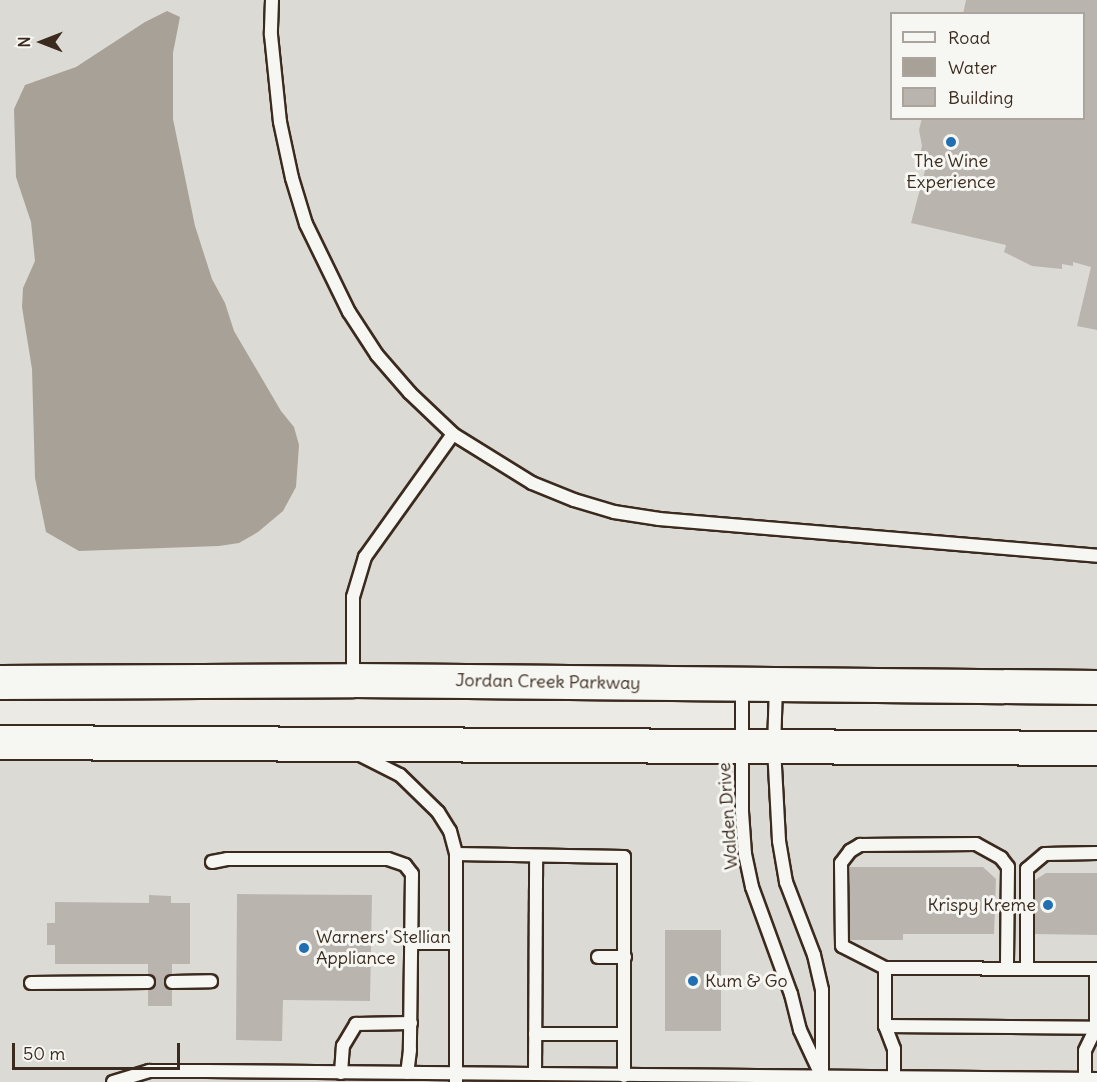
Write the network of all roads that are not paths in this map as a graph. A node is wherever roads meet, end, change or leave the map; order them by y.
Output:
1 (272, 0) edge
2 (453, 434) junction
3 (1097, 556) edge
4 (353, 680) junction
5 (0, 682) edge
6 (742, 684) junction
7 (777, 684) junction
8 (1097, 687) edge
9 (0, 742) edge
10 (338, 744) junction
11 (758, 748) junction
12 (1097, 748) edge
13 (1097, 853) edge
14 (456, 854) junction
15 (536, 857) junction
16 (212, 862) dead end
17 (411, 943) junction
18 (456, 943) junction
19 (598, 957) dead end
20 (625, 957) junction
21 (885, 968) junction
22 (1097, 968) edge
23 (1007, 969) junction
24 (1027, 969) junction
25 (211, 981) dead end
26 (148, 982) dead end
27 (172, 982) dead end
28 (31, 983) dead end
29 (411, 1023) junction
30 (885, 1026) junction
31 (1096, 1028) edge
32 (535, 1034) junction
33 (624, 1034) junction
34 (341, 1072) junction
35 (407, 1073) junction
36 (535, 1074) junction
37 (210, 1076) edge
38 (624, 1076) junction
39 (456, 1078) edge
40 (822, 1080) edge
41 (894, 1080) edge
42 (1089, 1080) edge
43 (113, 1082) edge

1 - 2 lane
2 - 3 lane
2 - 4 lane
4 - 5 main road, Jordan Creek Parkway
4 - 6 main road, Jordan Creek Parkway
6 - 7 main road, Jordan Creek Parkway
6 - 11 lane, Walden Drive
7 - 8 main road, Jordan Creek Parkway
7 - 11 lane, Walden Drive
9 - 10 main road
10 - 11 main road
10 - 14 lane
11 - 12 main road
11 - 40 lane, Walden Drive
11 - 40 lane, Walden Drive
13 - 24 lane
14 - 15 lane
14 - 18 lane
15 - 20 lane
15 - 32 lane
16 - 17 lane
17 - 18 lane
17 - 29 lane
18 - 39 lane
19 - 20 lane
20 - 33 lane
21 - 23 lane
21 - 23 lane
21 - 30 lane
22 - 24 lane
22 - 31 lane
23 - 24 lane
25 - 27 lane
26 - 28 lane
29 - 34 lane
29 - 35 lane
30 - 31 lane
30 - 41 lane
31 - 42 lane
32 - 33 lane
32 - 36 lane
33 - 38 lane
34 - 35 lane
34 - 37 lane
35 - 39 lane
36 - 38 lane
36 - 39 lane
37 - 43 lane
38 - 40 lane
40 - 41 lane
41 - 42 lane

